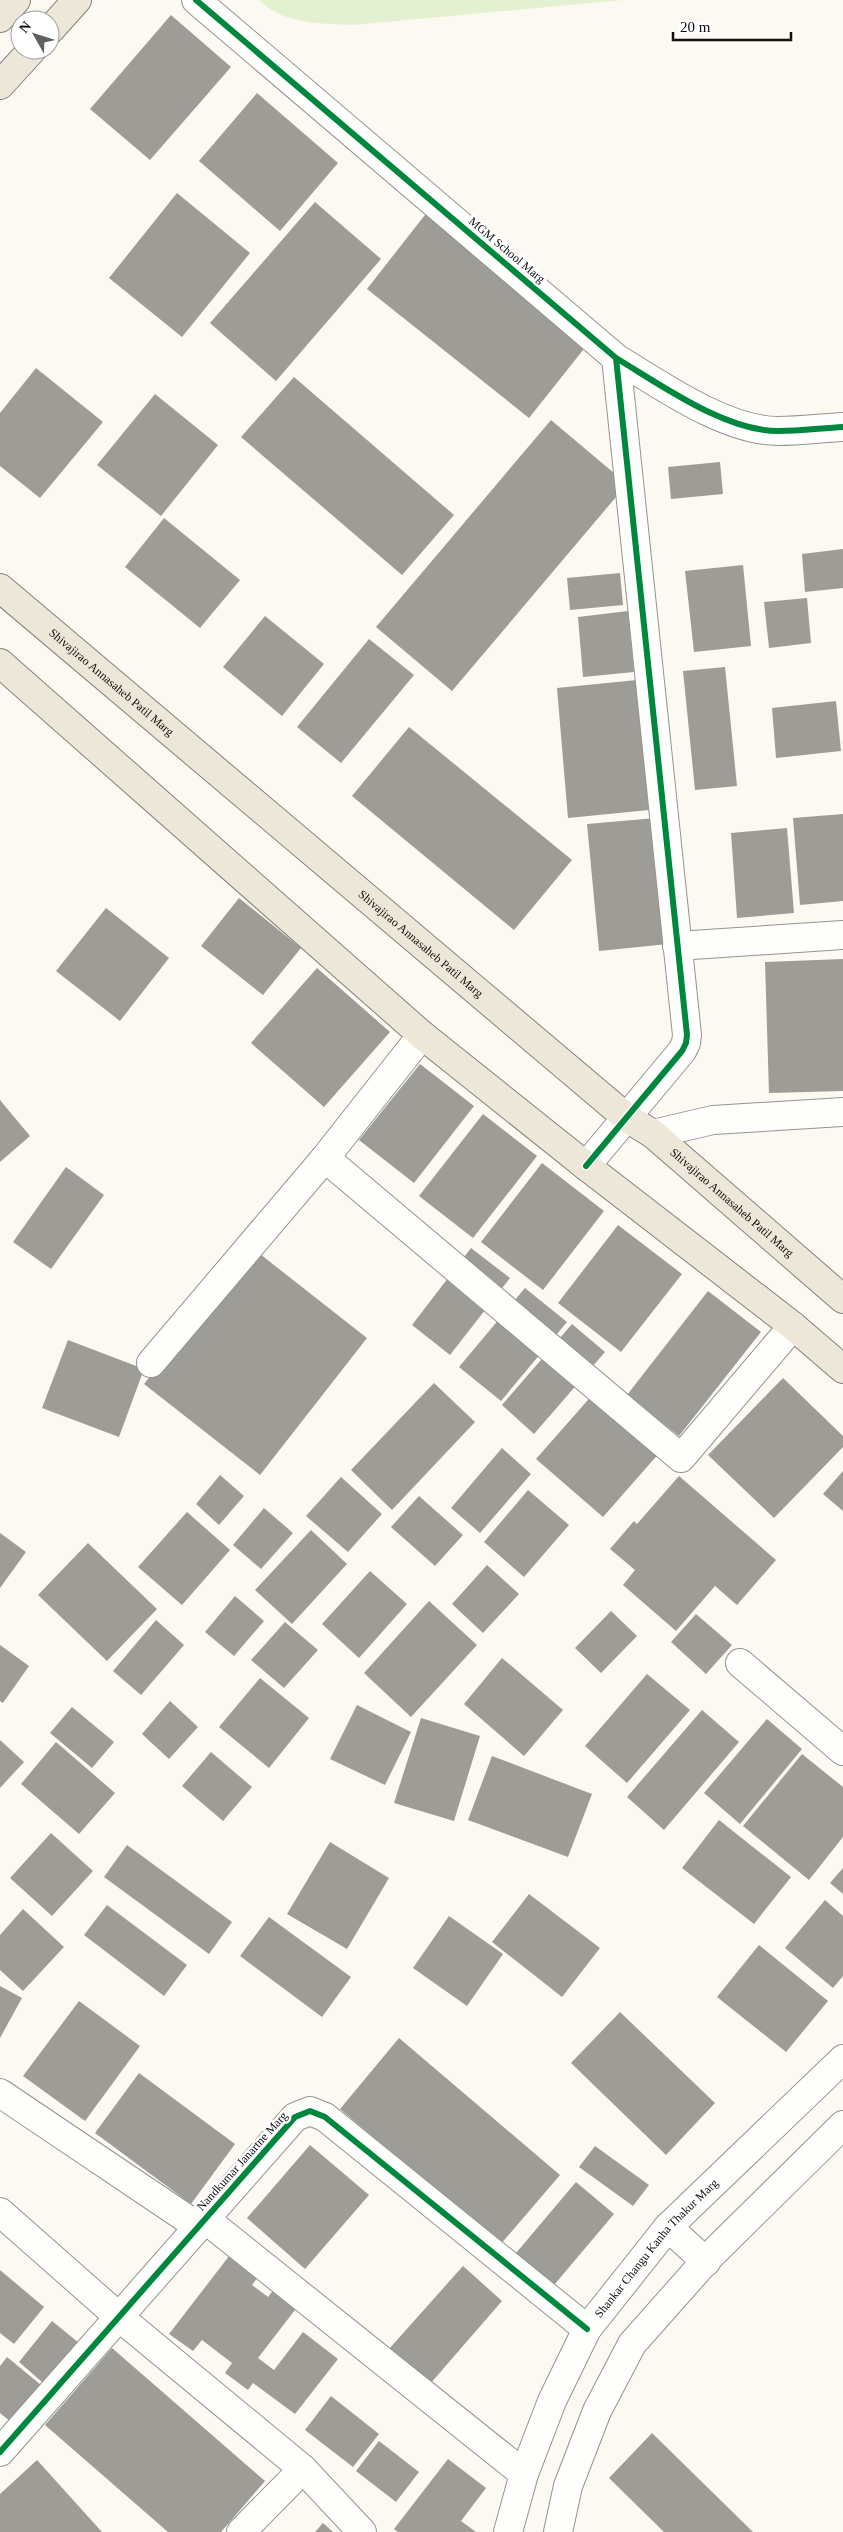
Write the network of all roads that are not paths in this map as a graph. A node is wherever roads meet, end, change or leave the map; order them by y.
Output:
1 (16, 0) edge
2 (77, 0) edge
3 (196, 0) edge
4 (0, 18) edge
5 (60, 19) edge
6 (23, 60) edge
7 (0, 85) edge
8 (616, 358) junction
9 (843, 427) edge
10 (0, 588) edge
11 (0, 663) edge
12 (843, 935) edge
13 (677, 946) junction
14 (422, 1035) junction
15 (843, 1112) edge
16 (627, 1118) junction
17 (653, 1134) junction
18 (325, 1158) junction
19 (586, 1166) junction
20 (843, 1299) edge
21 (793, 1326) junction
22 (151, 1363) dead end
23 (843, 1369) edge
24 (740, 1663) dead end
25 (843, 1751) edge
26 (843, 2059) edge
27 (0, 2093) edge
28 (843, 2124) edge
29 (3, 2221) edge
30 (202, 2223) junction
31 (668, 2227) junction
32 (706, 2262) junction
33 (119, 2317) junction
34 (587, 2328) junction
35 (0, 2452) edge
36 (303, 2469) junction
37 (524, 2474) junction
38 (240, 2532) edge
39 (362, 2532) edge
40 (508, 2532) edge
41 (558, 2532) edge

1 - 4 main road
2 - 5 main road
3 - 8 street, MGM School Marg
6 - 7 main road
8 - 9 street, MGM School Marg
8 - 13 street
10 - 16 main road, Shivajirao Annasaheb Patil Marg
11 - 14 main road
12 - 13 street
13 - 16 street
14 - 18 street
14 - 19 main road
15 - 17 street
16 - 17 main road, Shivajirao Annasaheb Patil Marg
16 - 19 street
17 - 20 main road, Shivajirao Annasaheb Patil Marg
18 - 21 street
18 - 22 street
19 - 21 main road
21 - 23 main road
24 - 25 street
26 - 31 street, Shankar Changu Kanha Thakur Marg
27 - 30 street
28 - 32 street
29 - 33 street
30 - 33 street, Nandkumar Janartne Marg
30 - 34 street, Nandkumar Janartne Marg
30 - 37 street
31 - 32 street
31 - 34 street, Shankar Changu Kanha Thakur Marg
32 - 41 street
33 - 35 street, Nandkumar Janartne Marg
33 - 36 street
34 - 37 street, Shankar Changu Kanha Thakur Marg
36 - 38 street
36 - 39 street
37 - 40 street, Shankar Changu Kanha Thakur Marg

